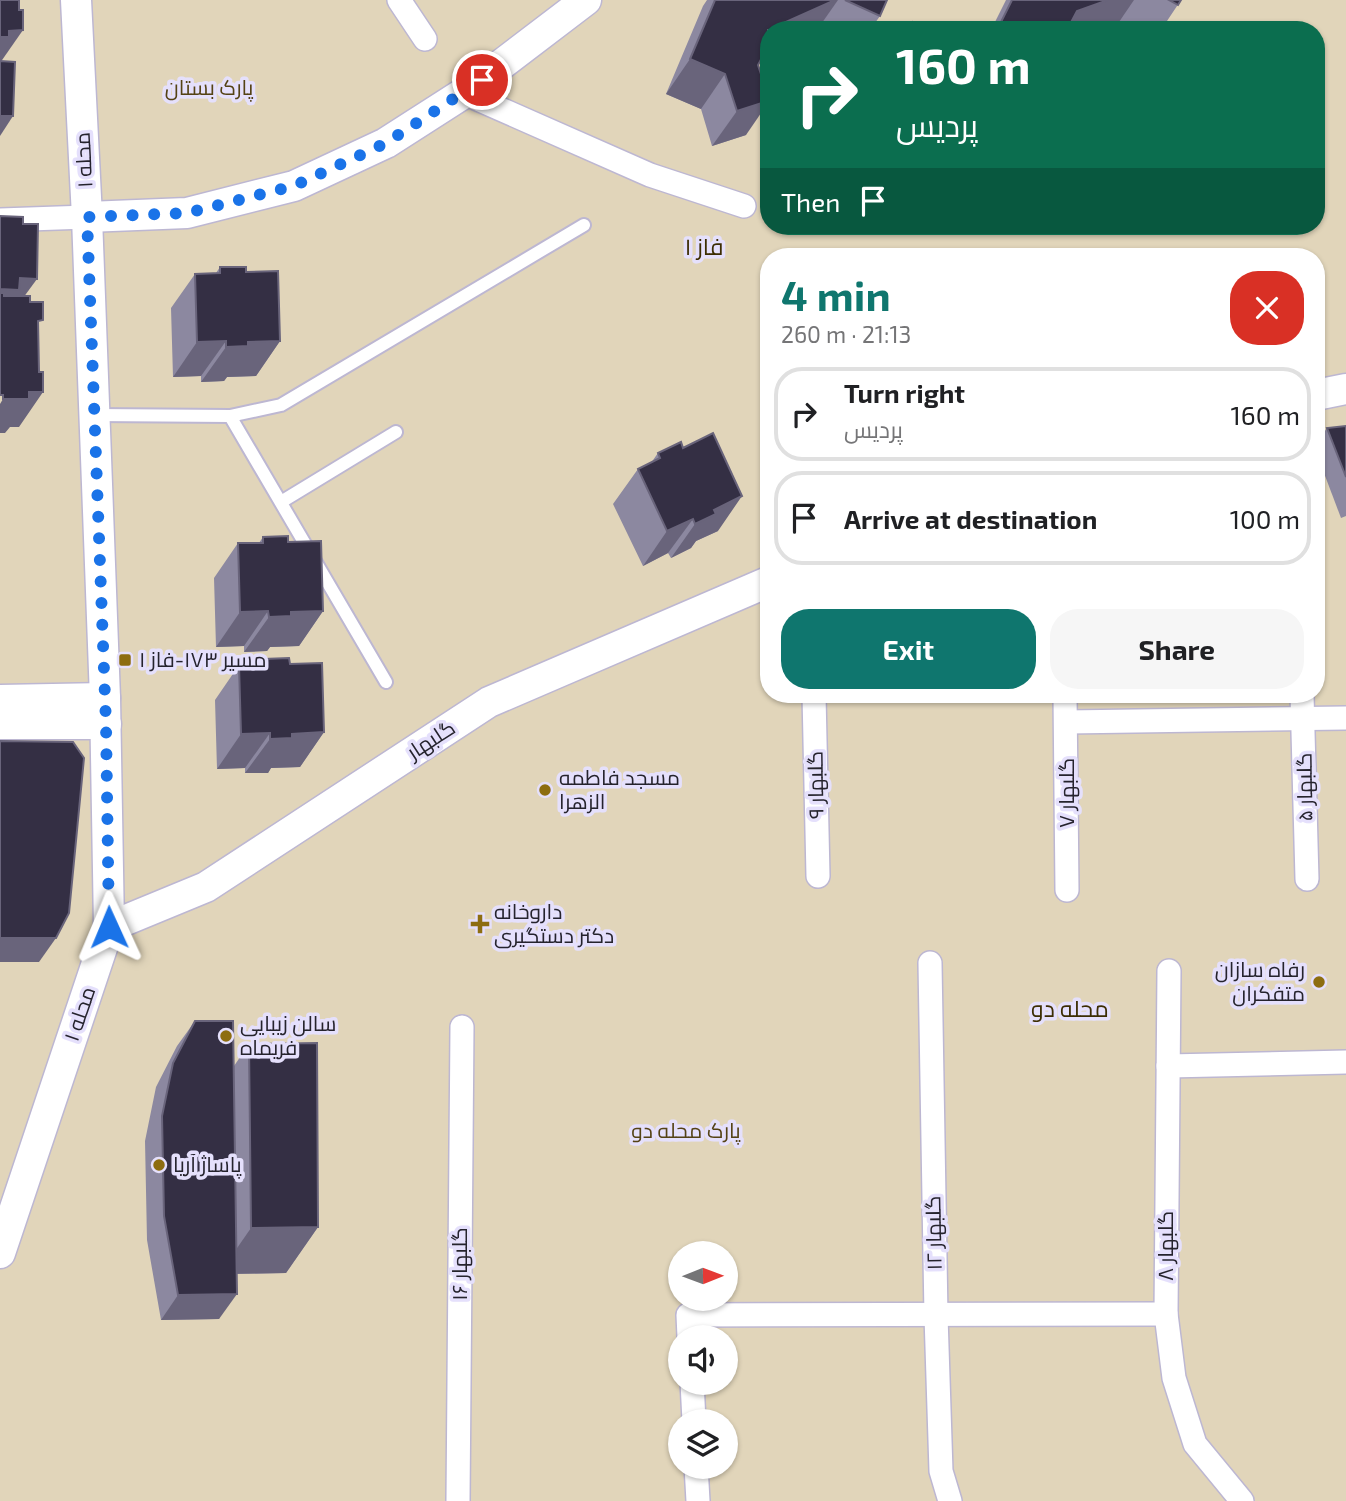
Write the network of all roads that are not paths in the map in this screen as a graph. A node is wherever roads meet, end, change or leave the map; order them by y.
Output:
1 (76, 0) edge
2 (398, 0) edge
3 (586, 0) edge
4 (425, 39) dead end
5 (464, 93) junction
6 (744, 206) dead end
7 (87, 217) junction
8 (0, 220) edge
9 (584, 225) dead end
10 (1346, 389) edge
11 (1325, 392) edge
12 (94, 415) junction
13 (230, 416) junction
14 (396, 432) dead end
15 (281, 502) junction
16 (760, 585) edge
17 (386, 682) dead end
18 (0, 700) edge
19 (814, 703) edge
20 (1066, 703) edge
21 (1302, 703) edge
22 (106, 711) junction
23 (1346, 718) edge
24 (1303, 719) junction
25 (1067, 722) junction
26 (0, 724) edge
27 (818, 876) dead end
28 (1307, 879) dead end
29 (1067, 890) dead end
30 (109, 927) junction
31 (930, 963) dead end
32 (1169, 971) dead end
33 (462, 1027) dead end
34 (1346, 1062) edge
35 (1168, 1066) junction
36 (0, 1253) edge
37 (1166, 1314) junction
38 (936, 1317) junction
39 (716, 1325) edge
40 (697, 1479) edge
41 (458, 1501) edge
42 (698, 1501) edge
43 (950, 1501) edge
44 (1242, 1501) edge

1 - 7 street, محله ۱
2 - 4 street
3 - 5 street
5 - 6 street
5 - 7 street
7 - 8 street
7 - 12 street, محله ۱
9 - 13 lane
10 - 11 street
12 - 13 lane
12 - 22 street, محله ۱
13 - 15 lane
14 - 15 lane
15 - 17 lane
16 - 30 street, گلبهار
18 - 22 street
19 - 27 street, گلبهار ۹
20 - 25 street, گلبهار ۷
21 - 24 street, گلبهار ۵
22 - 26 street
22 - 30 street, محله ۱
23 - 24 street
24 - 25 street
24 - 28 street, گلبهار ۵
25 - 29 street, گلبهار ۷
30 - 36 street, محله ۱
31 - 38 street, گلبهار ۱۲
32 - 35 street, گلبهار ۸
33 - 41 street, گلبهار ۱۶
34 - 35 street
35 - 37 street, گلبهار ۸
37 - 38 street
37 - 44 street, گلبهار ۸
38 - 39 street
38 - 43 street, گلبهار ۱۲
40 - 42 street

